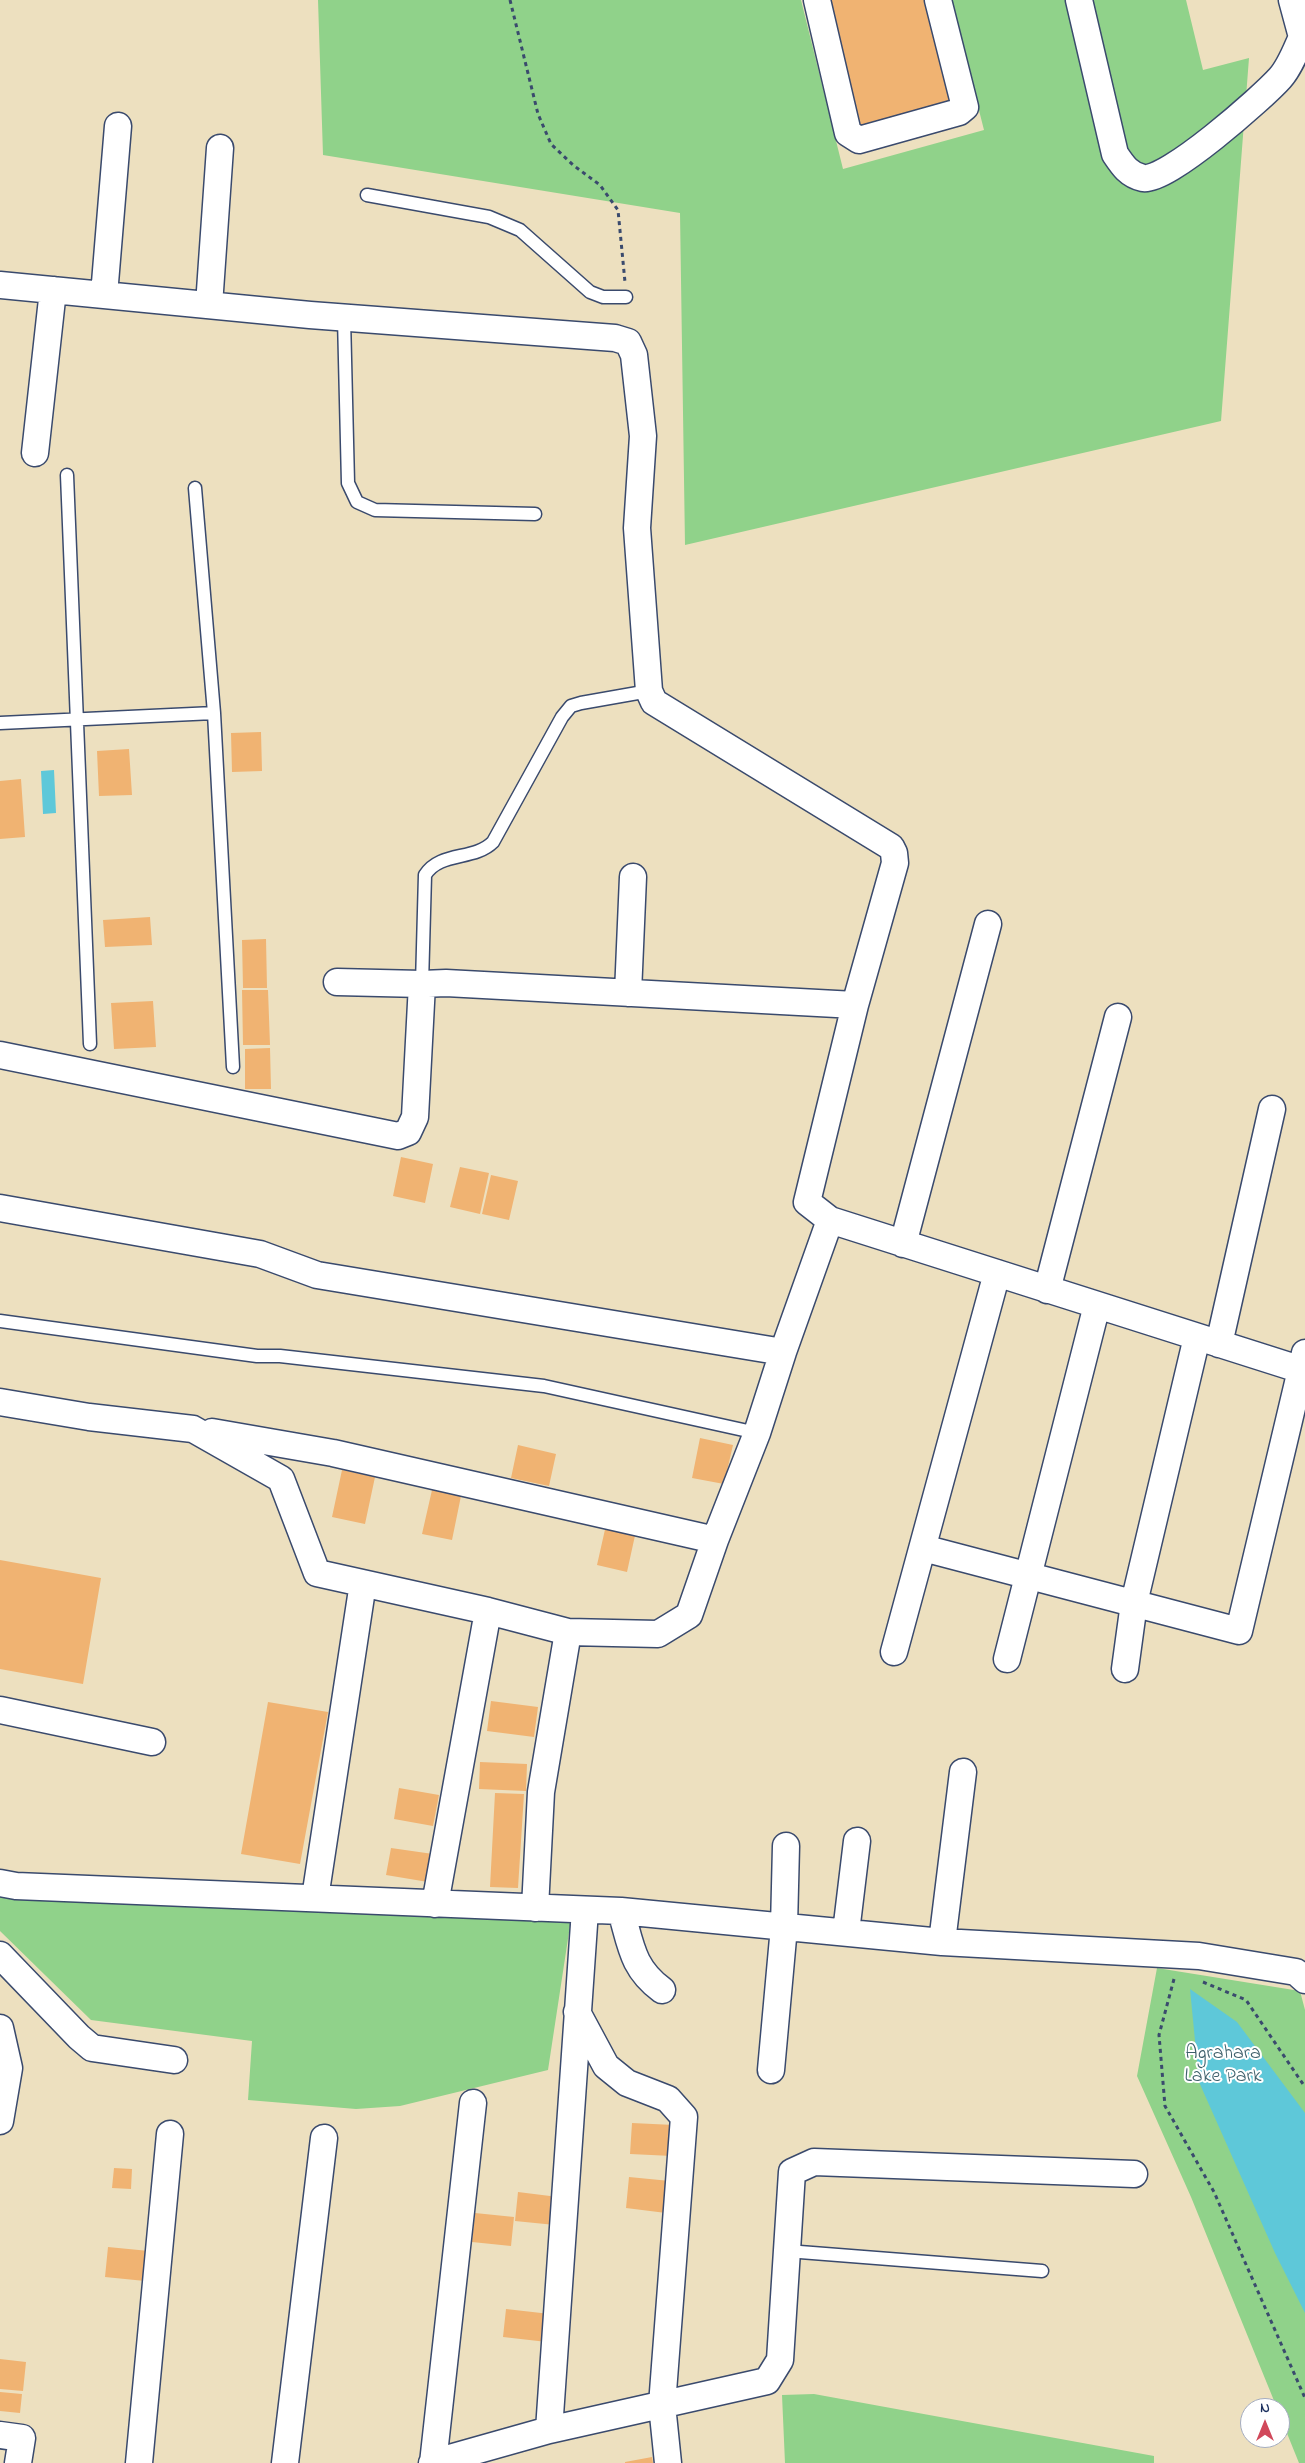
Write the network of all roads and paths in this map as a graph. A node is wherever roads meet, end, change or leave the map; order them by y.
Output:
1 (510, 0) edge
2 (817, 0) edge
3 (938, 0) edge
4 (1079, 0) edge
5 (1292, 0) edge
6 (1304, 37) edge
7 (118, 126) dead end
8 (220, 148) dead end
9 (367, 194) dead end
10 (0, 285) edge
11 (53, 290) junction
12 (104, 295) junction
13 (626, 297) joint
14 (209, 305) junction
15 (344, 318) junction
16 (36, 453) dead end
17 (67, 475) dead end
18 (195, 488) dead end
19 (536, 514) dead end
20 (649, 691) junction
21 (214, 713) junction
22 (77, 719) junction
23 (0, 723) edge
24 (633, 877) dead end
25 (988, 924) dead end
26 (337, 982) dead end
27 (422, 984) junction
28 (628, 993) junction
29 (855, 1005) junction
30 (1118, 1017) dead end
31 (90, 1044) dead end
32 (0, 1055) edge
33 (233, 1067) dead end
34 (1272, 1109) dead end
35 (0, 1208) edge
36 (830, 1220) junction
37 (904, 1244) junction
38 (996, 1273) junction
39 (1047, 1290) junction
40 (1097, 1305) junction
41 (0, 1321) edge
42 (1208, 1340) junction
43 (783, 1352) junction
44 (1304, 1365) edge
45 (0, 1402) edge
46 (193, 1429) junction
47 (757, 1433) junction
48 (715, 1540) junction
49 (923, 1548) junction
50 (1028, 1576) junction
51 (363, 1583) junction
52 (1134, 1603) junction
53 (488, 1611) junction
54 (568, 1632) junction
55 (894, 1652) dead end
56 (1007, 1659) dead end
57 (1125, 1669) dead end
58 (0, 1710) edge
59 (152, 1742) dead end
60 (963, 1772) dead end
61 (857, 1840) dead end
62 (786, 1846) dead end
63 (0, 1883) edge
64 (315, 1898) junction
65 (435, 1904) junction
66 (536, 1908) junction
67 (585, 1910) junction
68 (621, 1911) junction
69 (784, 1926) junction
70 (846, 1932) junction
71 (942, 1942) junction
72 (0, 1954) edge
73 (1176, 1972) dead end
74 (1194, 1979) dead end
75 (1305, 1980) edge
76 (662, 1990) dead end
77 (577, 2012) junction
78 (0, 2028) edge
79 (174, 2060) dead end
80 (771, 2070) dead end
81 (1305, 2087) edge
82 (473, 2104) dead end
83 (0, 2121) edge
84 (170, 2134) dead end
85 (324, 2138) dead end
86 (1134, 2174) dead end
87 (786, 2251) junction
88 (1042, 2271) dead end
89 (1305, 2398) edge
90 (662, 2406) junction
91 (549, 2430) junction
92 (0, 2435) edge
93 (18, 2463) edge
94 (139, 2463) edge
95 (285, 2463) edge
96 (432, 2463) edge
97 (668, 2463) edge

1 - 13 path
2 - 3 street
4 - 6 street
5 - 6 street
7 - 12 street
8 - 14 street
9 - 13 lane
10 - 11 street
11 - 12 street
11 - 16 street
12 - 14 street
14 - 15 street
15 - 19 lane
15 - 20 street
17 - 22 lane
18 - 21 lane
20 - 27 lane
20 - 29 street
21 - 22 lane
21 - 33 lane
22 - 23 lane
22 - 31 lane
24 - 28 street
25 - 37 street
26 - 27 street
27 - 28 street
27 - 32 street
28 - 29 street
29 - 36 street
30 - 39 street
34 - 42 street
35 - 43 street
36 - 37 street
36 - 43 street
37 - 38 street
38 - 39 street
38 - 49 street
39 - 40 street
40 - 42 street
40 - 50 street
41 - 47 lane
42 - 44 street
42 - 52 street
43 - 47 street
44 - 52 street
45 - 46 street
46 - 48 street
46 - 51 street
47 - 48 street
48 - 54 street
49 - 50 street
49 - 55 street
50 - 52 street
50 - 56 street
51 - 53 street
51 - 64 street
52 - 57 street
53 - 54 street
53 - 65 street
54 - 66 street
58 - 59 street
60 - 71 street
61 - 70 street
62 - 69 street
63 - 64 street
64 - 65 street
65 - 66 street
66 - 67 street
67 - 68 street
67 - 77 street
68 - 69 street
68 - 76 street
69 - 70 street
69 - 80 street
70 - 71 street
71 - 75 street
72 - 79 street
73 - 89 path
74 - 81 path
77 - 90 street
77 - 91 street
78 - 83 street
82 - 96 street
84 - 94 street
85 - 95 street
86 - 87 street
87 - 88 lane
87 - 90 street
90 - 91 street
90 - 97 street
91 - 96 street
92 - 93 street

